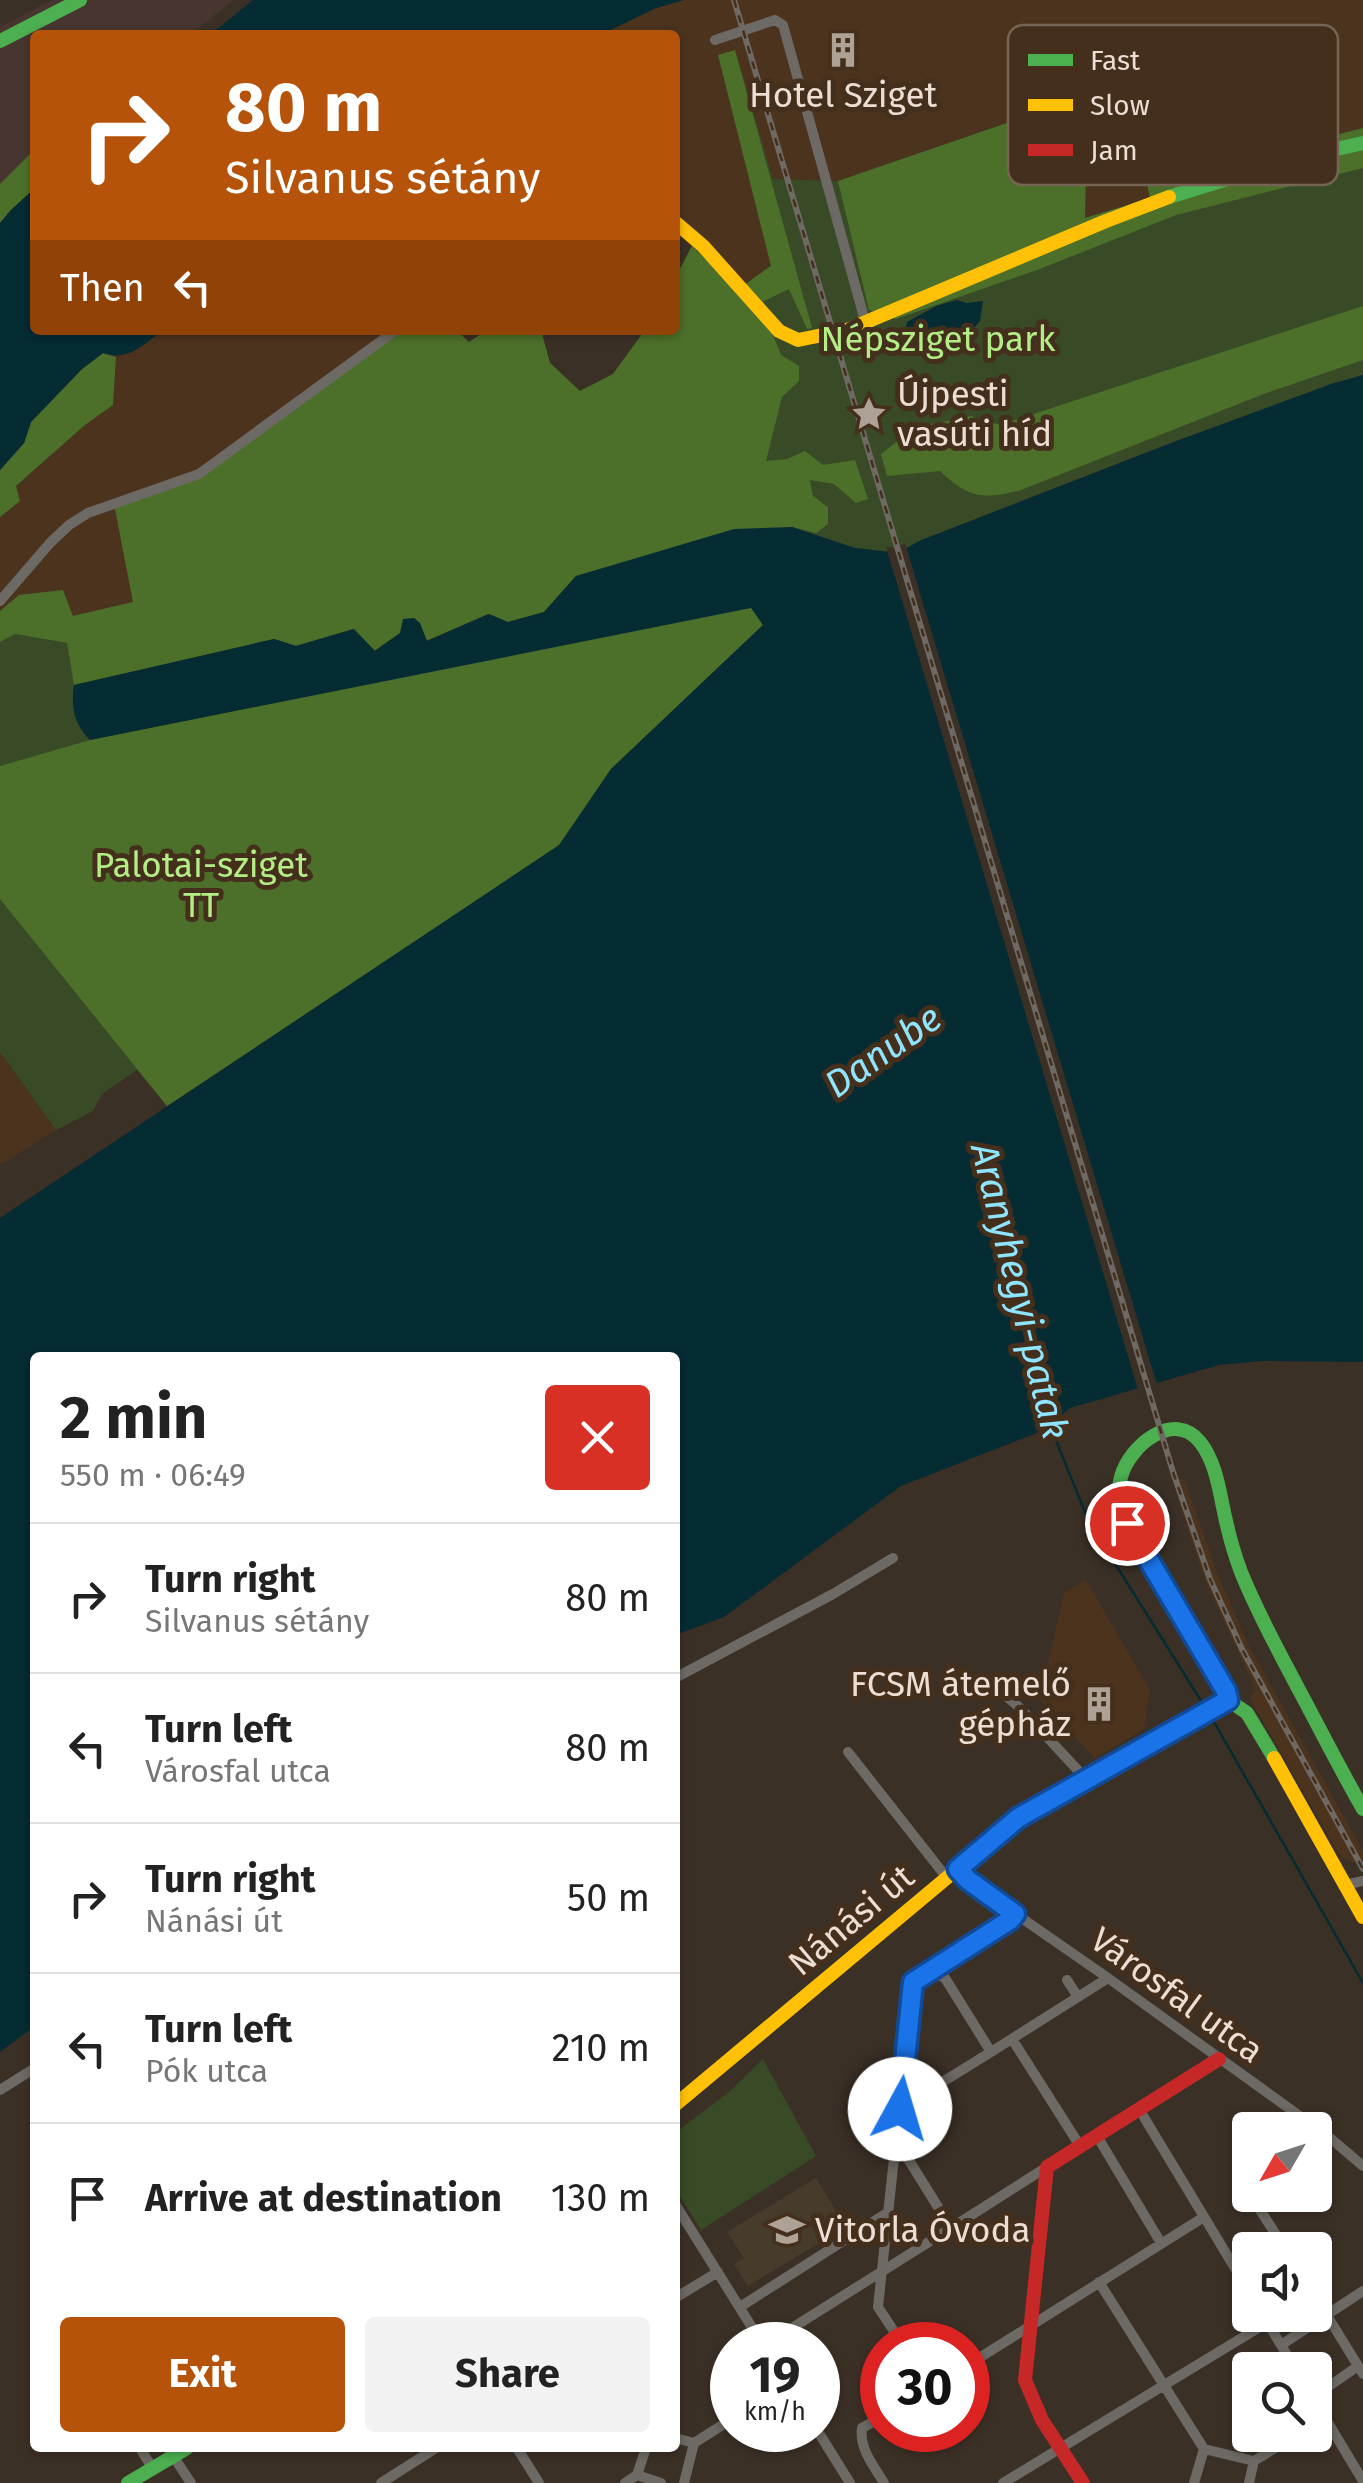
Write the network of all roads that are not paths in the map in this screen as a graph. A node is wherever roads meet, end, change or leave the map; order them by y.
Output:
1 (80, 0) edge
2 (715, 40) dead end
3 (0, 41) edge
4 (1363, 143) edge
5 (1338, 149) edge
6 (1203, 185) edge
7 (680, 226) edge
8 (866, 321) junction
9 (389, 335) edge
10 (0, 601) edge
11 (894, 1558) dead end
12 (680, 1675) edge
13 (988, 1681) dead end
14 (1225, 1700) junction
15 (848, 1752) dead end
16 (1086, 1779) junction
17 (1363, 1809) edge
18 (952, 1874) junction
19 (1363, 1880) edge
20 (1345, 1885) junction
21 (1015, 1914) junction
22 (1363, 1917) edge
23 (932, 1971) junction
24 (1108, 1978) junction
25 (1067, 1980) dead end
26 (1078, 1997) junction
27 (1012, 2039) junction
28 (992, 2052) junction
29 (1219, 2059) junction
30 (30, 2071) edge
31 (0, 2090) edge
32 (680, 2101) edge
33 (900, 2109) junction
34 (1139, 2109) junction
35 (1097, 2136) junction
36 (896, 2140) junction
37 (1080, 2146) junction
38 (1363, 2166) edge
39 (1047, 2167) junction
40 (680, 2212) edge
41 (887, 2213) junction
42 (1204, 2217) junction
43 (951, 2228) junction
44 (1161, 2243) junction
45 (1232, 2263) edge
46 (881, 2271) junction
47 (718, 2272) junction
48 (1099, 2282) junction
49 (1363, 2291) edge
50 (680, 2295) edge
51 (740, 2306) junction
52 (1332, 2312) edge
53 (750, 2322) edge
54 (800, 2322) edge
55 (888, 2322) edge
56 (1332, 2323) edge
57 (1030, 2326) junction
58 (1245, 2332) edge
59 (1273, 2332) edge
60 (1301, 2332) edge
61 (1281, 2345) junction
62 (990, 2351) edge
63 (1285, 2352) edge
64 (1360, 2370) edge
65 (1164, 2385) junction
66 (1332, 2387) edge
67 (710, 2433) edge
68 (1332, 2437) edge
69 (680, 2439) edge
70 (694, 2443) junction
71 (1060, 2447) junction
72 (1204, 2449) junction
73 (143, 2452) edge
74 (180, 2452) edge
75 (430, 2452) edge
76 (520, 2452) edge
77 (645, 2452) edge
78 (830, 2452) edge
79 (866, 2452) edge
80 (1269, 2452) edge
81 (173, 2456) junction
82 (1254, 2461) junction
83 (154, 2469) junction
84 (637, 2475) junction
85 (1363, 2481) edge
86 (883, 2482) edge
87 (128, 2483) edge
88 (191, 2483) edge
89 (381, 2483) edge
90 (539, 2483) edge
91 (625, 2483) edge
92 (660, 2483) edge
93 (684, 2483) edge
94 (850, 2483) edge
95 (1003, 2483) edge
96 (1083, 2483) edge
97 (1194, 2483) edge
98 (1249, 2483) edge

1 - 3 street
2 - 8 street
4 - 5 street
6 - 8 street
7 - 8 street
9 - 10 street
11 - 12 street
13 - 16 street
14 - 16 street, Nánási út
14 - 17 street
14 - 20 street
15 - 18 street, Városfal utca
16 - 18 street, Nánási út
18 - 21 street, Városfal utca
18 - 32 street, Nánási út
19 - 20 street
20 - 22 street
21 - 23 street
21 - 24 street, Városfal utca
23 - 28 street
23 - 33 street
24 - 26 street
24 - 29 street, Városfal utca
25 - 26 street
26 - 27 street
27 - 28 street
27 - 37 street
28 - 33 street
29 - 34 street
29 - 38 street, Városfal utca
30 - 31 street
33 - 36 street
34 - 35 street
34 - 42 street
35 - 37 street
35 - 44 street
36 - 41 street
36 - 43 street
37 - 39 street
39 - 43 street
39 - 57 street
40 - 47 street
41 - 46 street
41 - 51 street
42 - 44 street
42 - 45 street
43 - 46 street
44 - 48 street
46 - 54 street
46 - 55 street
47 - 50 street
47 - 51 street
48 - 57 street
48 - 65 street
49 - 52 street
51 - 53 street
56 - 64 street
57 - 62 street
57 - 71 street
58 - 65 street
59 - 61 street
60 - 61 street
61 - 63 street
64 - 66 street
65 - 71 street
65 - 72 street
67 - 70 street
68 - 85 street
69 - 70 street
70 - 93 street
71 - 95 street
71 - 96 street
72 - 82 street
72 - 97 street
73 - 83 street
74 - 81 street
75 - 89 street
76 - 90 street
77 - 84 street
78 - 94 street
79 - 86 street
80 - 82 street
81 - 83 street
81 - 88 street
82 - 98 street
83 - 87 street
84 - 91 street
84 - 92 street

